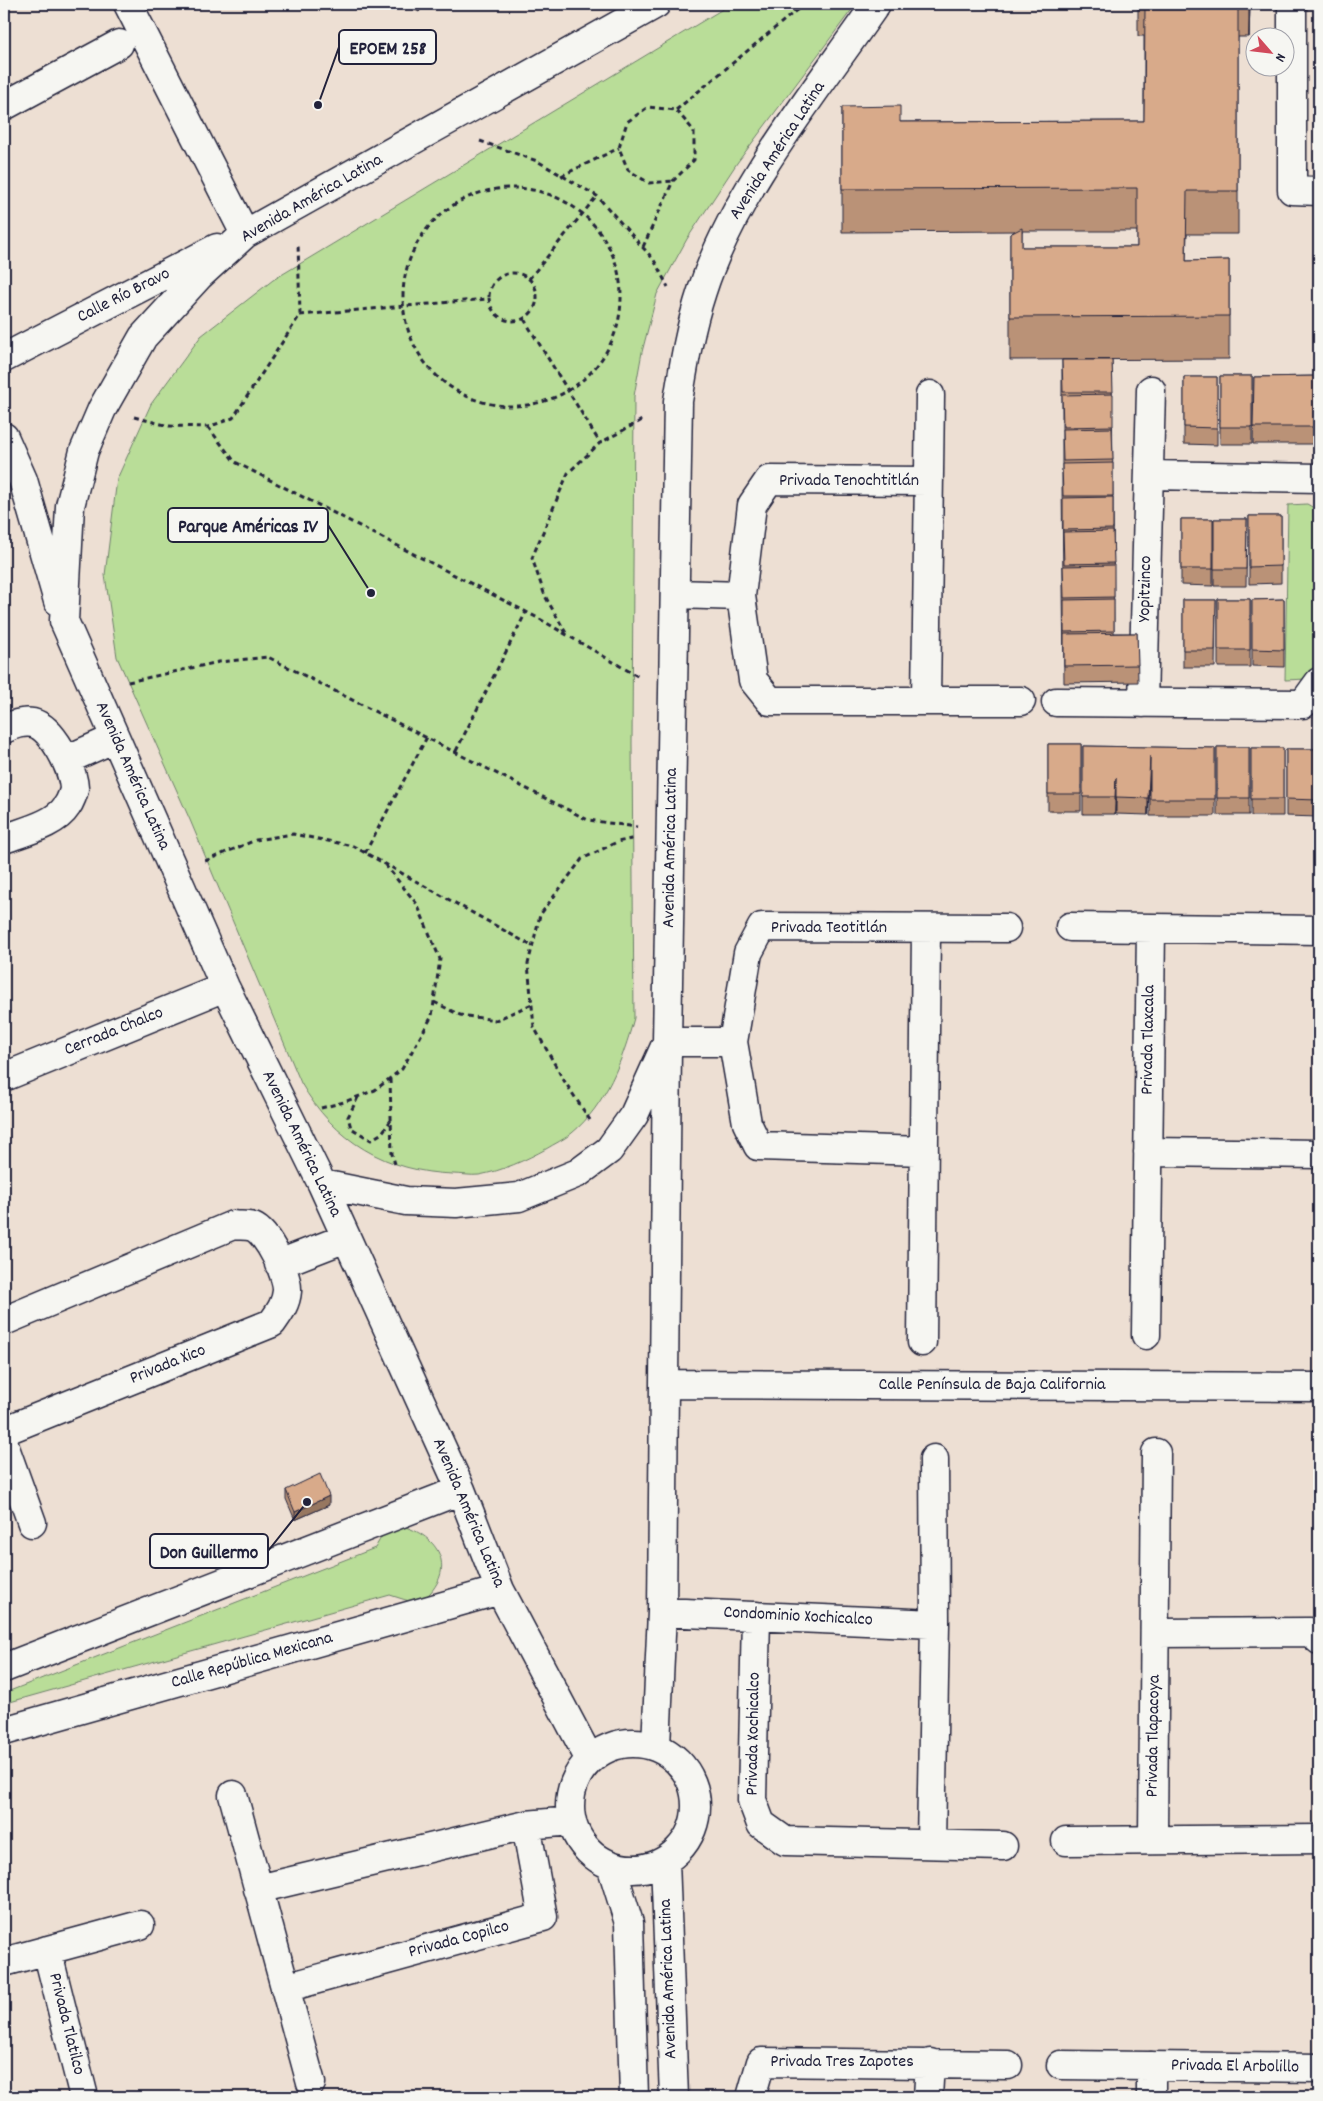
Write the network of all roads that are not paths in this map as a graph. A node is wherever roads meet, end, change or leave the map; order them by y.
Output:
1 (128, 4) edge
2 (656, 4) edge
3 (876, 4) edge
4 (1292, 4) edge
5 (120, 44) dead end
6 (4, 106) edge
7 (1319, 191) edge
8 (245, 234) junction
9 (4, 358) edge
10 (1151, 390) dead end
11 (930, 395) dead end
12 (4, 437) edge
13 (1149, 475) junction
14 (1318, 479) edge
15 (929, 481) junction
16 (14, 484) edge
17 (675, 594) junction
18 (741, 596) junction
19 (64, 621) junction
20 (1319, 682) edge
21 (926, 700) junction
22 (1021, 701) dead end
23 (1056, 702) dead end
24 (1143, 703) junction
25 (4, 729) edge
26 (115, 738) junction
27 (66, 760) junction
28 (4, 839) edge
29 (1070, 926) dead end
30 (1006, 928) dead end
31 (1151, 928) junction
32 (926, 929) junction
33 (1319, 930) edge
34 (225, 987) junction
35 (667, 1042) junction
36 (733, 1042) junction
37 (4, 1077) edge
38 (1316, 1150) edge
39 (924, 1151) junction
40 (1148, 1152) junction
41 (322, 1184) junction
42 (346, 1238) junction
43 (279, 1264) junction
44 (4, 1321) edge
45 (1146, 1336) dead end
46 (922, 1342) dead end
47 (664, 1384) junction
48 (1319, 1387) edge
49 (4, 1431) edge
50 (4, 1445) edge
51 (1156, 1453) dead end
52 (934, 1459) dead end
53 (461, 1490) junction
54 (32, 1523) dead end
55 (500, 1590) junction
56 (662, 1612) junction
57 (756, 1616) junction
58 (935, 1624) junction
59 (1156, 1633) junction
60 (1319, 1640) edge
61 (4, 1668) edge
62 (4, 1731) edge
63 (656, 1746) junction
64 (590, 1760) junction
65 (233, 1796) dead end
66 (572, 1822) junction
67 (526, 1825) junction
68 (1153, 1839) junction
69 (1319, 1839) edge
70 (1066, 1841) dead end
71 (931, 1843) junction
72 (1003, 1846) dead end
73 (665, 1861) junction
74 (611, 1865) junction
75 (258, 1888) junction
76 (140, 1925) dead end
77 (47, 1950) junction
78 (4, 1962) edge
79 (285, 1988) junction
80 (930, 2062) junction
81 (1008, 2065) dead end
82 (1061, 2065) dead end
83 (1151, 2066) junction
84 (1319, 2068) edge
85 (311, 2083) dead end
86 (84, 2097) edge
87 (634, 2097) edge
88 (674, 2097) edge
89 (751, 2097) edge
90 (928, 2097) edge
91 (1151, 2097) edge

1 - 8 street
2 - 8 street, Avenida América Latina
3 - 17 street, Avenida América Latina
4 - 7 street
5 - 6 street
8 - 9 street, Calle Río Bravo
8 - 19 street, Avenida América Latina
10 - 13 street, Yopitzinco
11 - 15 street, Privada Tenochtitlán
12 - 16 street
13 - 14 street
13 - 24 street, Yopitzinco
15 - 18 street, Privada Tenochtitlán
15 - 21 street, Privada Tenochtitlán
16 - 19 street
17 - 18 street
17 - 35 street, Avenida América Latina
18 - 21 street, Privada Tenochtitlán
19 - 26 street, Avenida América Latina
20 - 24 street
21 - 22 street, Privada Tenochtitlán
23 - 24 street
25 - 27 street
26 - 27 street
26 - 34 street, Avenida América Latina
27 - 28 street
29 - 31 street
30 - 32 street, Privada Teotitlán
31 - 33 street
31 - 40 street, Privada Tlaxcala
32 - 36 street, Privada Teotitlán
32 - 39 street
34 - 37 street, Cerrada Chalco
34 - 41 street, Avenida América Latina
35 - 36 street
35 - 41 street
35 - 47 street, Avenida América Latina
36 - 39 street, Privada Teotitlán
38 - 40 street
39 - 46 street
40 - 45 street, Privada Tlaxcala
41 - 42 street, Avenida América Latina
42 - 43 street
42 - 53 street, Avenida América Latina
43 - 44 street, Privada Xico
43 - 49 street, Privada Xico
47 - 48 street, Calle Península de Baja California
47 - 56 street, Avenida América Latina
50 - 54 street
51 - 59 street, Privada Tlapacoya
52 - 58 street
53 - 55 street, Avenida América Latina
53 - 61 street
55 - 62 street, Calle República Mexicana
55 - 64 street, Avenida América Latina
56 - 57 street, Condominio Xochicalco
56 - 63 street, Avenida América Latina
57 - 58 street, Condominio Xochicalco
57 - 71 street, Privada Xochicalco
58 - 71 street
59 - 60 street
59 - 68 street, Privada Tlapacoya
63 - 64 street
63 - 73 street
64 - 66 street
65 - 75 street
66 - 67 street
66 - 74 street
67 - 75 street
67 - 79 street, Privada Copilco
68 - 69 street
68 - 70 street
71 - 72 street, Privada Xochicalco
73 - 74 street
73 - 88 street, Avenida América Latina
74 - 87 street
75 - 79 street
76 - 77 street, Privada Tlatilco
77 - 78 street, Privada Tlatilco
77 - 86 street, Privada Tlatilco
79 - 85 street
80 - 81 street, Privada Tres Zapotes
80 - 89 street, Privada Tres Zapotes
80 - 90 street, Privada Tres Zapotes
82 - 83 street, Privada El Arbolillo
83 - 84 street, Privada El Arbolillo
83 - 91 street, Privada El Arbolillo

